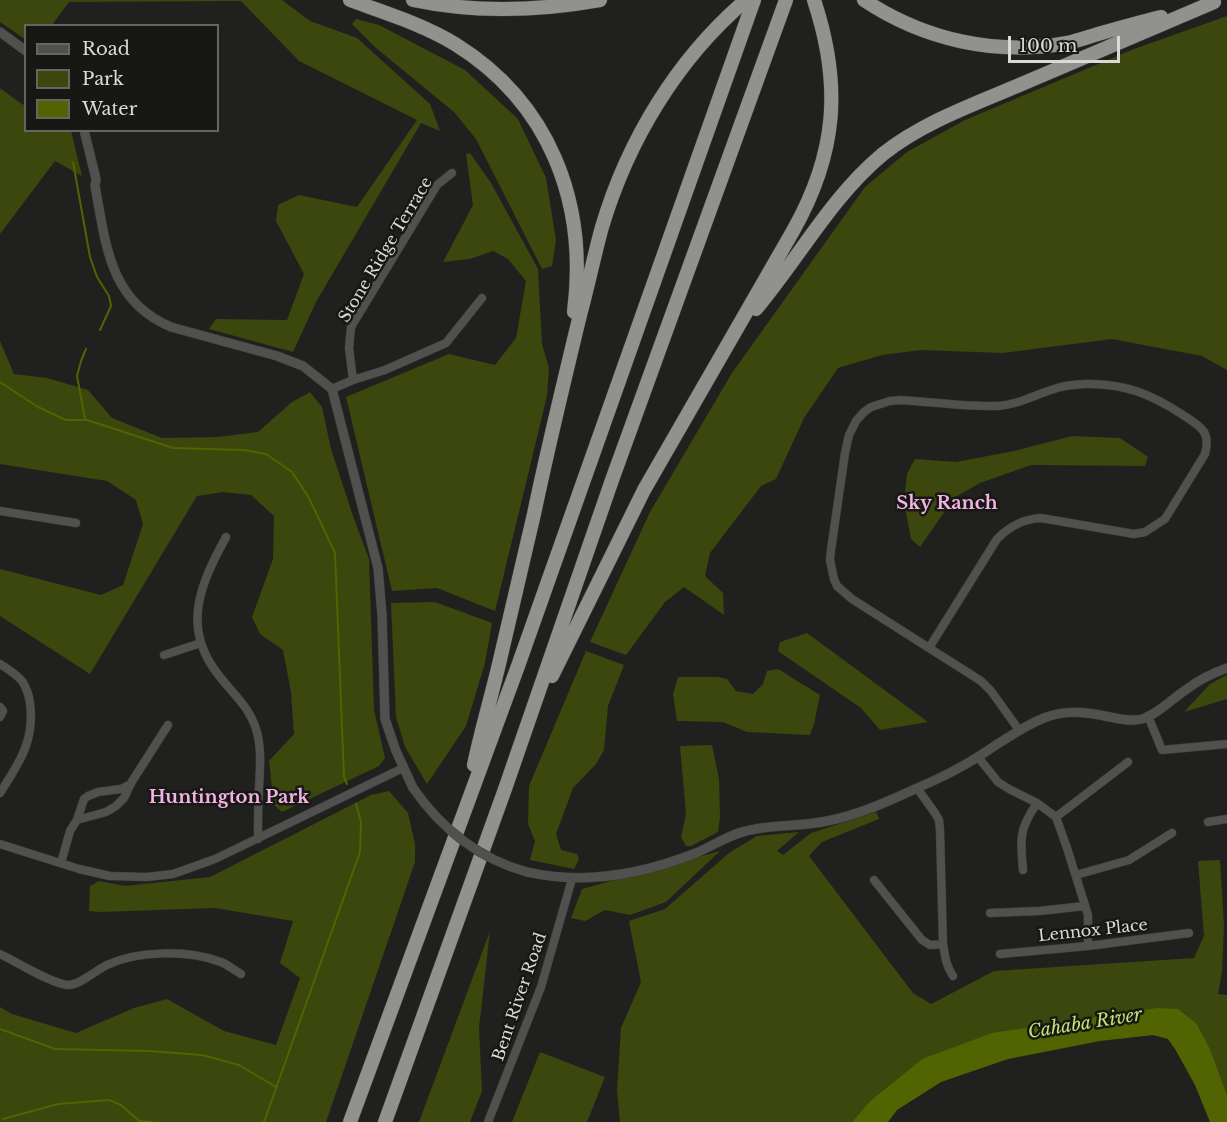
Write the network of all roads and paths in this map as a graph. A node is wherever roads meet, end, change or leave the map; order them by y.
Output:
1 (350, 0) edge
2 (413, 0) edge
3 (600, 0) edge
4 (746, 0) edge
5 (753, 0) edge
6 (786, 0) edge
7 (814, 0) edge
8 (864, 0) edge
9 (1217, 1) edge
10 (0, 32) edge
11 (24, 50) edge
12 (84, 132) edge
13 (452, 173) dead end
14 (482, 298) dead end
15 (734, 336) junction
16 (565, 376) junction
17 (353, 380) junction
18 (332, 389) junction
19 (0, 510) edge
20 (76, 523) dead end
21 (226, 537) dead end
22 (201, 643) junction
23 (928, 648) junction
24 (164, 655) dead end
25 (0, 664) edge
26 (1227, 668) edge
27 (0, 707) edge
28 (1148, 716) junction
29 (0, 717) edge
30 (168, 725) dead end
31 (1019, 730) junction
32 (524, 734) junction
33 (1227, 744) edge
34 (978, 757) junction
35 (1128, 762) dead end
36 (403, 768) junction
37 (131, 783) junction
38 (917, 788) junction
39 (0, 793) edge
40 (1037, 803) junction
41 (465, 808) junction
42 (1056, 817) junction
43 (1227, 819) edge
44 (77, 820) junction
45 (1208, 822) dead end
46 (1172, 833) dead end
47 (258, 839) junction
48 (0, 844) edge
49 (61, 863) junction
50 (1023, 870) dead end
51 (1076, 875) junction
52 (572, 879) junction
53 (874, 880) dead end
54 (1085, 906) junction
55 (990, 913) dead end
56 (1189, 933) dead end
57 (943, 944) junction
58 (1088, 946) junction
59 (0, 954) edge
60 (1000, 954) dead end
61 (240, 974) dead end
62 (953, 976) dead end
63 (351, 1122) edge
64 (385, 1122) edge
65 (488, 1122) edge

1 - 16 highway
2 - 3 highway
4 - 16 highway
5 - 41 highway
6 - 32 highway
7 - 15 highway
8 - 9 highway
9 - 15 highway
10 - 11 street
12 - 18 street
13 - 17 street, Stone Ridge Terrace
14 - 17 street
15 - 32 highway
16 - 41 highway
17 - 18 street
18 - 36 street
19 - 20 street
21 - 22 street
22 - 24 street
22 - 47 street
23 - 23 street
23 - 31 street
25 - 39 street
26 - 28 street
27 - 29 street
28 - 31 street
28 - 33 street
30 - 37 street
31 - 34 street
32 - 64 highway
34 - 38 street
34 - 40 street
35 - 42 street
36 - 47 street
36 - 52 street, bridge
37 - 44 street
37 - 44 street
38 - 52 street
38 - 57 street
40 - 42 street
40 - 50 street
41 - 63 highway
42 - 51 street
43 - 45 street
44 - 49 street
46 - 51 street
47 - 49 street
48 - 49 street
51 - 54 street
52 - 65 street, Bent River Road
53 - 57 street
54 - 55 street
54 - 58 street
56 - 58 street, Lennox Place
57 - 62 street
58 - 60 street, Lennox Place
59 - 61 street

